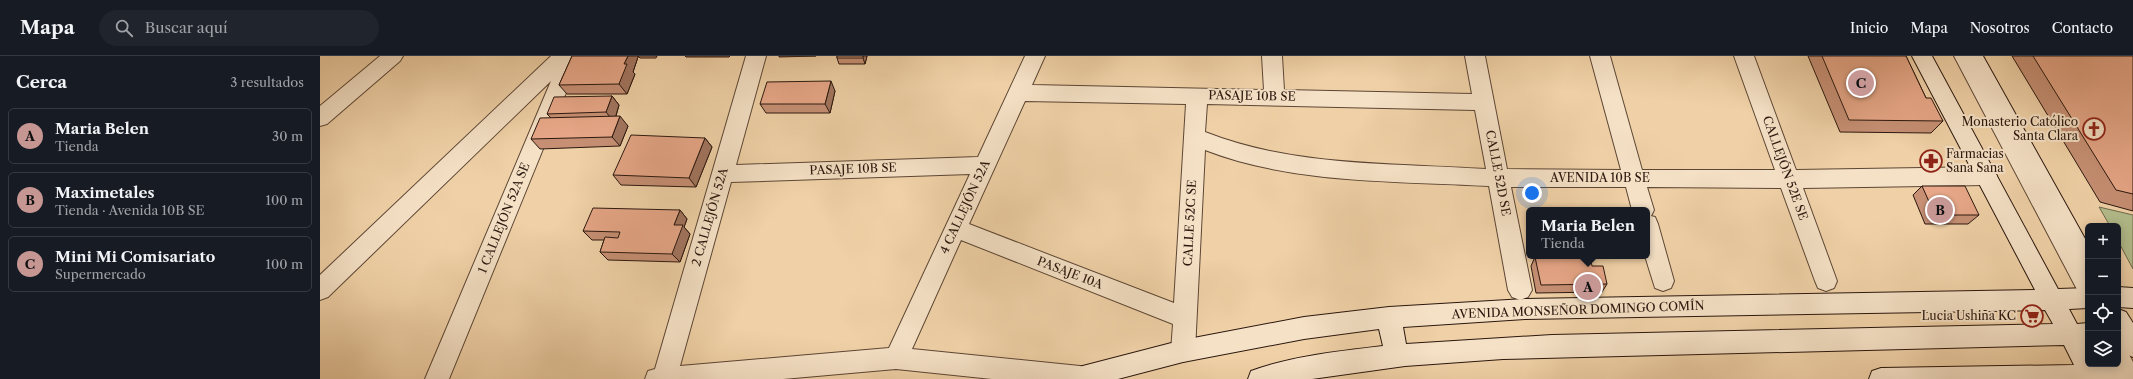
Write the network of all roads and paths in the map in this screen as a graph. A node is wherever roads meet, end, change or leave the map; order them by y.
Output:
1 (393, 56) edge
2 (564, 56) edge
3 (571, 56) edge
4 (756, 56) edge
5 (1035, 56) edge
6 (1272, 56) edge
7 (1475, 56) edge
8 (1600, 56) edge
9 (1744, 56) edge
10 (1922, 56) edge
11 (1961, 56) edge
12 (1973, 56) edge
13 (1020, 92) junction
14 (1197, 95) junction
15 (1274, 97) junction
16 (1484, 102) junction
17 (320, 118) edge
18 (1194, 137) junction
19 (984, 165) junction
20 (722, 174) junction
21 (1986, 176) junction
22 (1634, 177) junction
23 (1499, 178) junction
24 (1789, 180) junction
25 (1642, 207) edge
26 (955, 228) junction
27 (1650, 235) edge
28 (2085, 260) edge
29 (1663, 281) dead end
30 (1826, 281) dead end
31 (2085, 288) edge
32 (320, 290) edge
33 (1520, 290) dead end
34 (2121, 297) edge
35 (2085, 298) edge
36 (2133, 298) edge
37 (2052, 300) junction
38 (1389, 317) junction
39 (1185, 318) junction
40 (2079, 334) edge
41 (2124, 336) edge
42 (1183, 351) junction
43 (1396, 354) junction
44 (896, 358) junction
45 (2132, 376) edge
46 (2093, 377) edge
47 (1078, 378) edge
48 (437, 379) edge
49 (662, 379) edge
50 (1260, 379) edge
51 (1881, 379) edge

1 - 17 street
2 - 32 street
3 - 48 street, 1 CALLEJÓN 52A SE
4 - 20 street, 2 CALLEJÓN 52A
5 - 13 street, 4 CALLEJÓN 52A
6 - 15 street
7 - 16 street, CALLE 52D SE
8 - 22 street
9 - 24 street, CALLEJÓN 52E SE
10 - 21 street
11 - 31 lane
12 - 28 street
13 - 14 street, PASAJE 10B SE
13 - 19 street, 4 CALLEJÓN 52A
14 - 15 street, PASAJE 10B SE
14 - 18 street, CALLE 52C SE
15 - 16 street, PASAJE 10B SE
16 - 23 street, CALLE 52D SE
18 - 23 street, AVENIDA 10B SE
18 - 39 street, CALLE 52C SE
19 - 20 street, PASAJE 10B SE
19 - 26 street, 4 CALLEJÓN 52A
20 - 49 street, 2 CALLEJÓN 52A
21 - 24 street, AVENIDA 10B SE
21 - 37 street
22 - 23 street, AVENIDA 10B SE
22 - 24 street, AVENIDA 10B SE
22 - 25 street
23 - 33 street, CALLE 52D SE
24 - 30 street, CALLEJÓN 52E SE
26 - 39 street, PASAJE 10A
26 - 44 street, 4 CALLEJÓN 52A
27 - 29 street
34 - 36 street
35 - 37 street, AVENIDA MONSEÑOR DOMINGO COMÍN
37 - 38 street, AVENIDA MONSEÑOR DOMINGO COMÍN
37 - 40 street
38 - 42 street, AVENIDA MONSEÑOR DOMINGO COMÍN
38 - 43 street
39 - 42 street, CALLE 52C SE
40 - 43 street
40 - 46 street
41 - 45 lane
42 - 47 street, AVENIDA MONSEÑOR DOMINGO COMÍN
43 - 50 street
44 - 47 street
44 - 49 street
45 - 46 street
46 - 51 street

